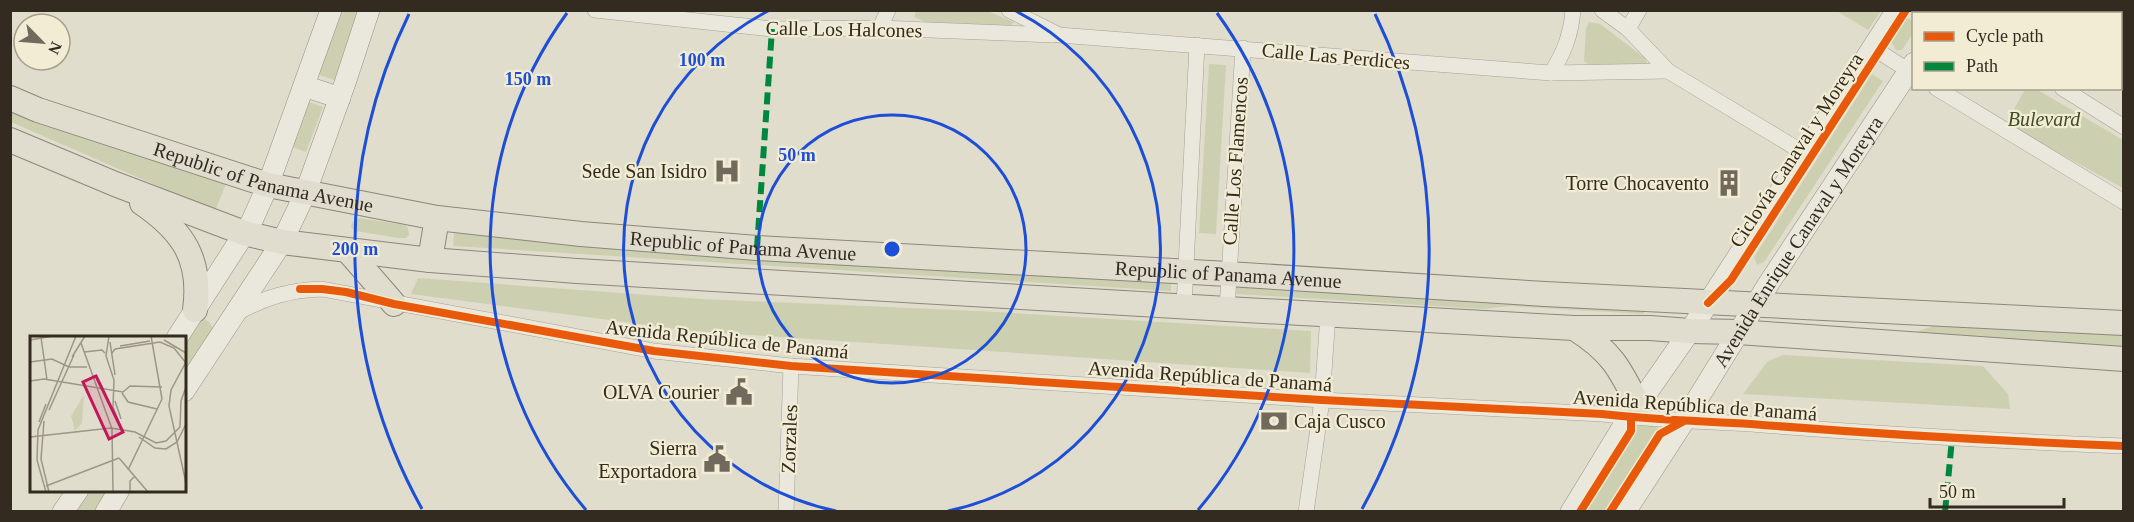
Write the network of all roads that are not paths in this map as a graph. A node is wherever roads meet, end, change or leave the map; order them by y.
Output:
1 (331, 10) edge
2 (369, 10) edge
3 (888, 10) edge
4 (1009, 10) edge
5 (1573, 10) edge
6 (1602, 10) edge
7 (1639, 10) edge
8 (1897, 10) edge
9 (1936, 10) edge
10 (597, 11) edge
11 (1944, 12) edge
12 (700, 17) edge
13 (880, 28) junction
14 (1628, 29) junction
15 (1059, 35) junction
16 (1197, 45) junction
17 (1243, 48) junction
18 (1873, 48) junction
19 (1912, 69) edge
20 (1668, 71) junction
21 (1551, 74) junction
22 (304, 86) junction
23 (2065, 90) edge
24 (1942, 91) edge
25 (10, 98) edge
26 (340, 98) junction
27 (2124, 127) edge
28 (10, 140) edge
29 (1804, 153) junction
30 (115, 184) junction
31 (268, 186) junction
32 (305, 194) junction
33 (2124, 202) edge
34 (437, 218) junction
35 (244, 233) junction
36 (282, 242) junction
37 (348, 251) junction
38 (429, 260) junction
39 (1185, 271) junction
40 (1228, 274) junction
41 (1708, 303) junction
42 (394, 304) junction
43 (1756, 304) junction
44 (198, 306) junction
45 (1184, 306) junction
46 (1227, 309) junction
47 (1328, 315) junction
48 (233, 317) junction
49 (2124, 323) edge
50 (1574, 328) junction
51 (1689, 332) junction
52 (1738, 332) junction
53 (178, 336) edge
54 (2124, 359) edge
55 (791, 366) junction
56 (186, 388) edge
57 (1322, 400) junction
58 (1635, 412) junction
59 (1684, 421) junction
60 (2124, 446) edge
61 (77, 492) edge
62 (118, 492) edge
63 (63, 512) edge
64 (106, 512) edge
65 (786, 512) edge
66 (1306, 512) edge
67 (1571, 512) edge
68 (1625, 512) edge

1 - 22 street
2 - 26 street
3 - 13 street
4 - 15 street, Calle Las Perdices
5 - 21 street
6 - 14 street
7 - 14 street
8 - 18 street
9 - 11 street
10 - 12 street, Calle Los Halcones
12 - 13 street, Calle Los Halcones
13 - 15 street, Calle Los Halcones
14 - 20 street
15 - 16 street, Calle Las Perdices
16 - 17 street, Calle Las Perdices
16 - 39 street
17 - 21 street, Calle Las Perdices
17 - 40 street, Calle Los Flamencos
18 - 19 street
18 - 29 street
19 - 43 street, Avenida Enrique Canaval y Moreyra
20 - 21 street, Calle Las Perdices
20 - 29 street
22 - 26 street
22 - 31 street
23 - 27 street
24 - 33 street
25 - 31 main road, Republic of Panama Avenue
26 - 32 street
28 - 30 main road, Republic of Panama Avenue
29 - 41 street
30 - 35 main road, Republic of Panama Avenue
30 - 44 main road
31 - 32 main road, Republic of Panama Avenue
31 - 35 street
32 - 34 main road, Republic of Panama Avenue
32 - 36 street
34 - 38 main road
34 - 39 main road, Republic of Panama Avenue
35 - 36 main road, Republic of Panama Avenue
35 - 44 street
36 - 37 main road, Republic of Panama Avenue
36 - 48 street
37 - 38 main road, Republic of Panama Avenue
37 - 42 main road
38 - 45 main road, Republic of Panama Avenue
39 - 40 main road, Republic of Panama Avenue
39 - 45 street
40 - 41 main road, Republic of Panama Avenue
40 - 46 street, Calle Los Flamencos
41 - 43 main road
41 - 51 street
42 - 48 street, Avenida República de Panamá
42 - 55 street, Avenida República de Panamá
43 - 49 main road
43 - 52 street, Avenida Enrique Canaval y Moreyra
44 - 48 street
44 - 53 street
45 - 46 main road, Republic of Panama Avenue
46 - 47 main road, Republic of Panama Avenue
47 - 50 main road, Republic of Panama Avenue
47 - 57 street
48 - 56 street
50 - 51 main road, Republic of Panama Avenue
50 - 58 main road
51 - 52 main road
51 - 58 street
52 - 54 main road
52 - 59 street, Avenida Enrique Canaval y Moreyra
55 - 57 street, Avenida República de Panamá
55 - 65 street, Zorzales
57 - 58 street, Avenida República de Panamá
57 - 66 street
58 - 59 street, Avenida República de Panamá
58 - 67 street
59 - 60 street, Avenida República de Panamá
59 - 68 street, Avenida Enrique Canaval y Moreyra
61 - 63 street
62 - 64 street

